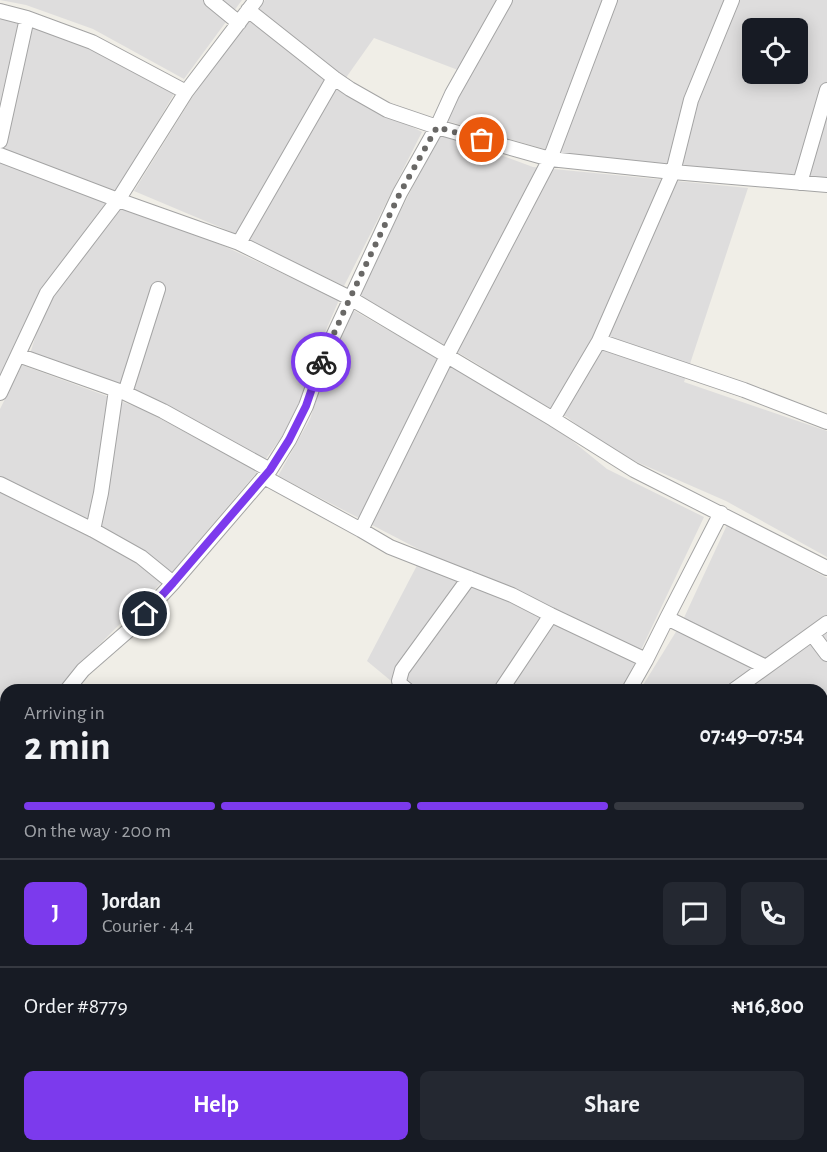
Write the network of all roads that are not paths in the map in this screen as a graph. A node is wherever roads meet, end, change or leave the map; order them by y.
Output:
1 (211, 0) edge
2 (505, 0) edge
3 (610, 0) edge
4 (732, 0) edge
5 (252, 5) edge
6 (0, 11) edge
7 (27, 18) junction
8 (239, 23) junction
9 (333, 78) junction
10 (827, 90) edge
11 (186, 92) junction
12 (437, 127) junction
13 (0, 139) edge
14 (0, 155) edge
15 (550, 159) junction
16 (673, 172) junction
17 (800, 183) junction
18 (827, 184) edge
19 (118, 200) junction
20 (239, 243) junction
21 (158, 289) dead end
22 (350, 298) junction
23 (599, 341) junction
24 (18, 355) junction
25 (447, 356) junction
26 (120, 391) junction
27 (0, 393) edge
28 (553, 418) junction
29 (827, 422) edge
30 (267, 473) junction
31 (0, 484) edge
32 (721, 513) junction
33 (93, 530) junction
34 (361, 530) junction
35 (827, 568) edge
36 (469, 578) junction
37 (173, 583) junction
38 (551, 615) junction
39 (667, 618) junction
40 (827, 623) edge
41 (812, 633) junction
42 (827, 654) edge
43 (646, 660) junction
44 (766, 667) junction
45 (72, 684) edge
46 (400, 684) edge
47 (505, 684) edge
48 (632, 684) edge
49 (742, 684) edge

1 - 8 street
2 - 12 street
3 - 15 street
4 - 16 street
5 - 8 street
5 - 9 street
6 - 7 street
7 - 11 street
7 - 13 street
8 - 11 street
9 - 12 street
9 - 20 street
10 - 17 street
11 - 19 street
12 - 15 street
12 - 22 street
14 - 19 street
15 - 16 street
15 - 25 street
16 - 17 street
16 - 23 street
17 - 18 street
19 - 20 street
19 - 24 street
20 - 22 street
21 - 26 street
22 - 25 street
22 - 30 street
23 - 28 street
23 - 29 street
24 - 26 street
24 - 27 street
25 - 28 street
25 - 34 street
26 - 30 street
26 - 33 street
28 - 32 street
30 - 34 street
30 - 37 street
31 - 33 street
32 - 35 street
32 - 39 street
33 - 37 street
34 - 36 street
36 - 38 street
36 - 46 street
37 - 45 street
38 - 43 street
38 - 47 street
39 - 43 street
39 - 44 street
40 - 41 street
41 - 42 street
41 - 44 street
43 - 48 street
44 - 49 street

